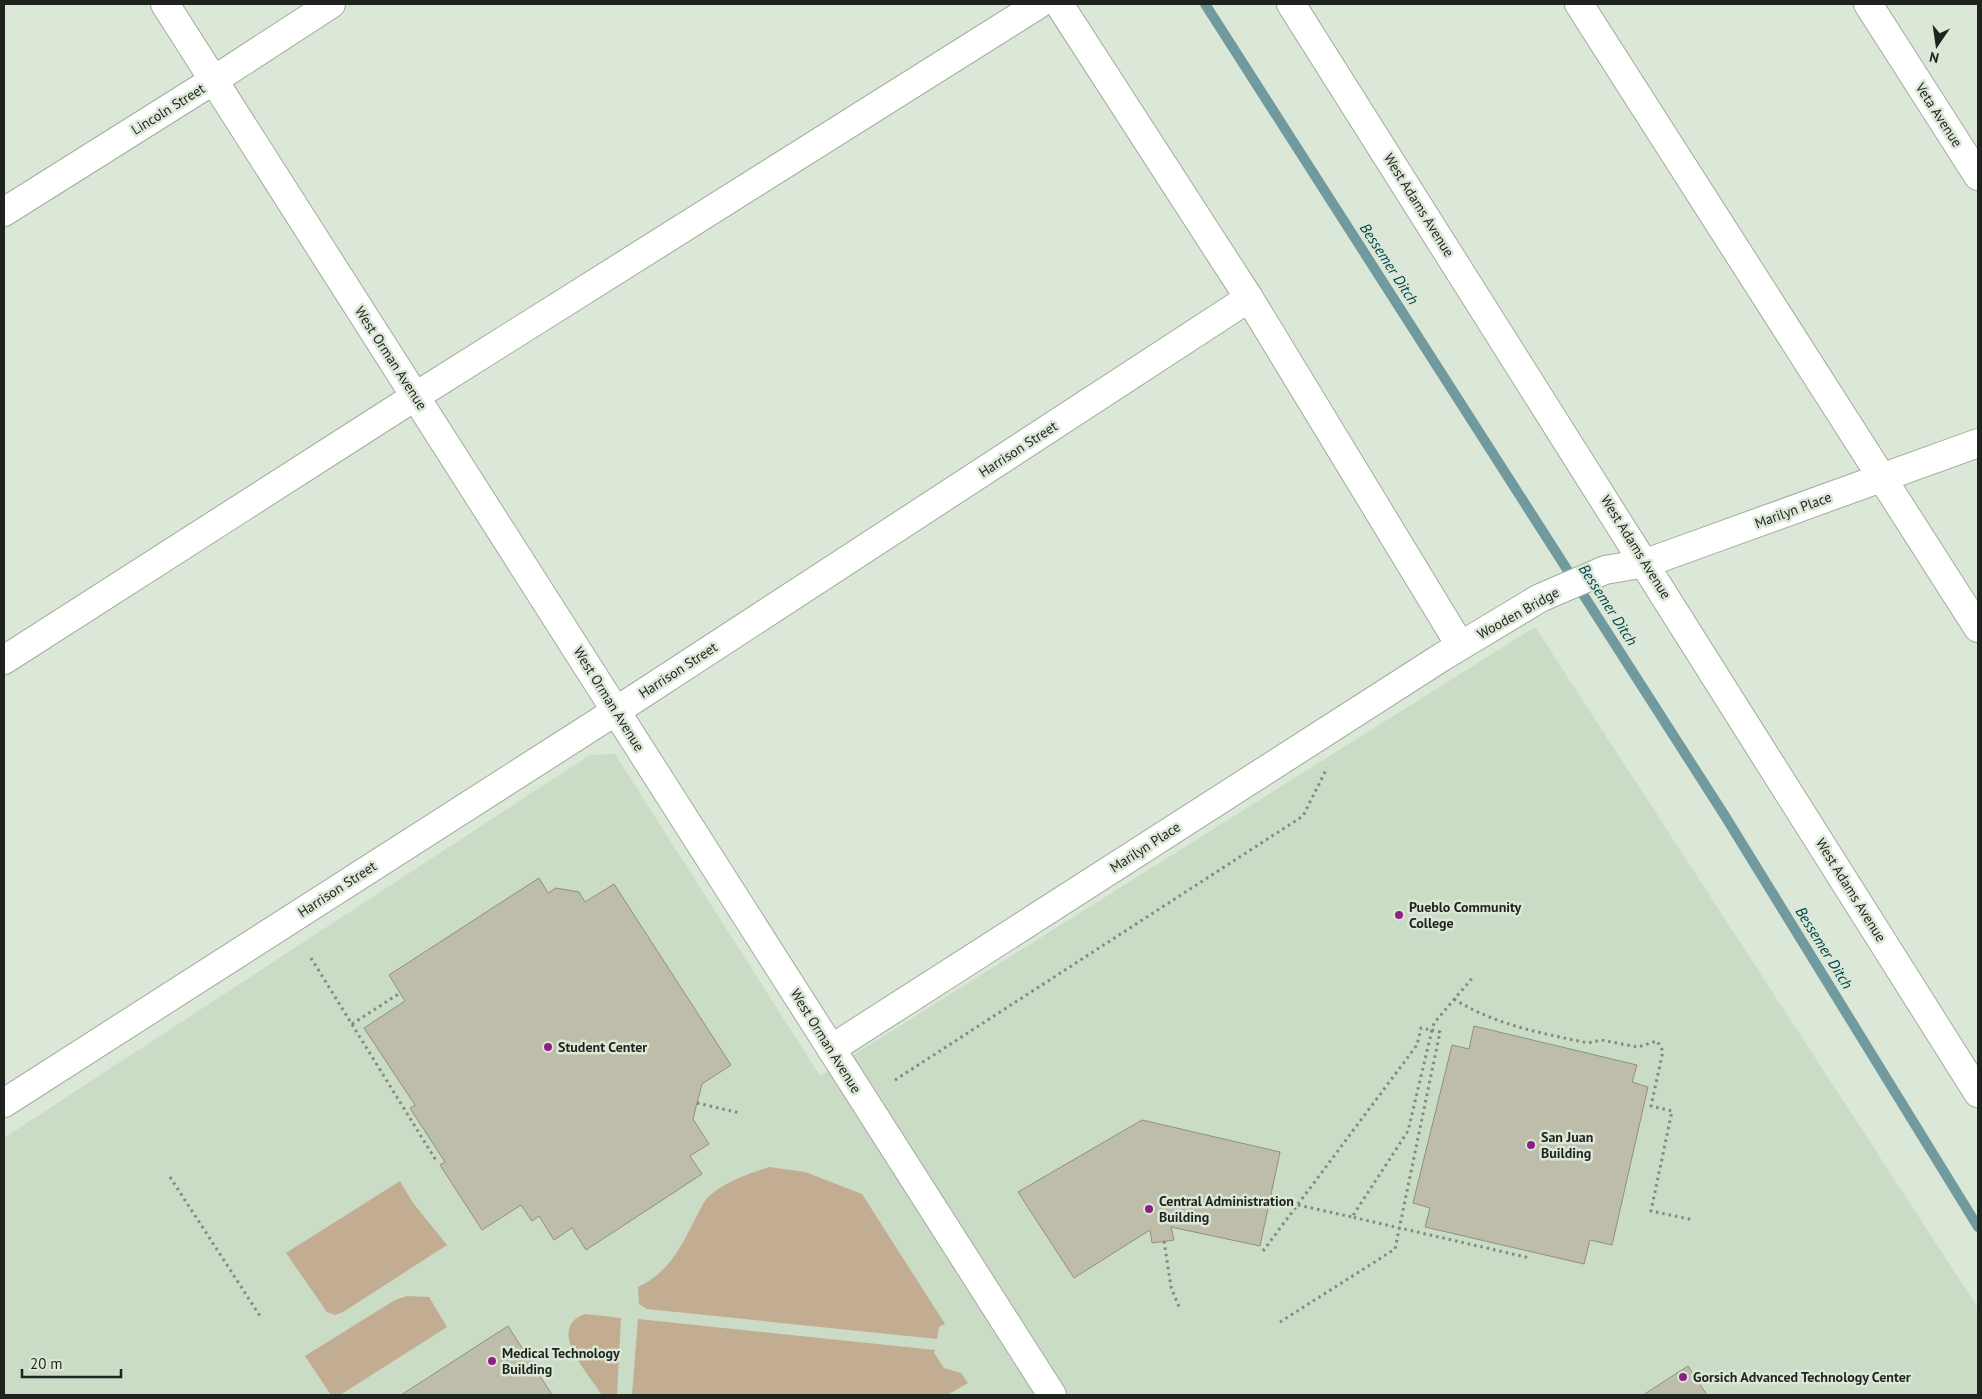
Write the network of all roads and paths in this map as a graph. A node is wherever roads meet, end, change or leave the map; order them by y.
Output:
1 (165, 4) edge
2 (331, 4) edge
3 (1039, 4) edge
4 (1059, 4) edge
5 (1291, 4) edge
6 (1579, 4) edge
7 (1868, 4) edge
8 (214, 80) junction
9 (1978, 176) edge
10 (4, 212) edge
11 (1249, 298) junction
12 (416, 396) junction
13 (1978, 443) edge
14 (1882, 478) junction
15 (1646, 563) junction
16 (1605, 570) joint
17 (1978, 628) edge
18 (1460, 645) junction
19 (4, 660) edge
20 (616, 711) junction
21 (1328, 767) dead end
22 (312, 958) dead end
23 (1474, 976) dead end
24 (400, 993) dead end
25 (1454, 999) junction
26 (352, 1024) junction
27 (1432, 1030) junction
28 (832, 1049) junction
29 (895, 1080) dead end
30 (1978, 1093) edge
31 (4, 1103) edge
32 (696, 1103) dead end
33 (740, 1113) dead end
34 (437, 1162) dead end
35 (170, 1177) dead end
36 (1298, 1205) junction
37 (1352, 1217) junction
38 (1694, 1220) dead end
39 (1399, 1228) junction
40 (1164, 1242) dead end
41 (1263, 1251) dead end
42 (1530, 1258) dead end
43 (1179, 1307) dead end
44 (260, 1316) dead end
45 (1280, 1322) dead end
46 (1052, 1395) edge

1 - 8 street, West Orman Avenue
2 - 8 street, Lincoln Street
3 - 12 street
4 - 11 street
5 - 15 street, West Adams Avenue
6 - 14 street
7 - 9 street, Veta Avenue
8 - 10 street, Lincoln Street
8 - 12 street, West Orman Avenue
11 - 18 street
11 - 20 street, Harrison Street
12 - 19 street
12 - 20 street, West Orman Avenue
13 - 14 street, Marilyn Place
14 - 15 street, Marilyn Place
14 - 17 street
15 - 16 street, Marilyn Place
15 - 30 street, West Adams Avenue
16 - 18 street, Wooden Bridge
18 - 28 street, Marilyn Place
20 - 28 street, West Orman Avenue
20 - 31 street, Harrison Street
21 - 29 path
22 - 26 path
23 - 25 path
24 - 26 path
25 - 27 path
25 - 38 path
26 - 34 path
27 - 36 path
27 - 37 path
27 - 39 path
28 - 46 street, West Orman Avenue
32 - 33 path
35 - 44 path
36 - 37 path
36 - 41 path
37 - 39 path
39 - 42 path
39 - 45 path
40 - 43 path

